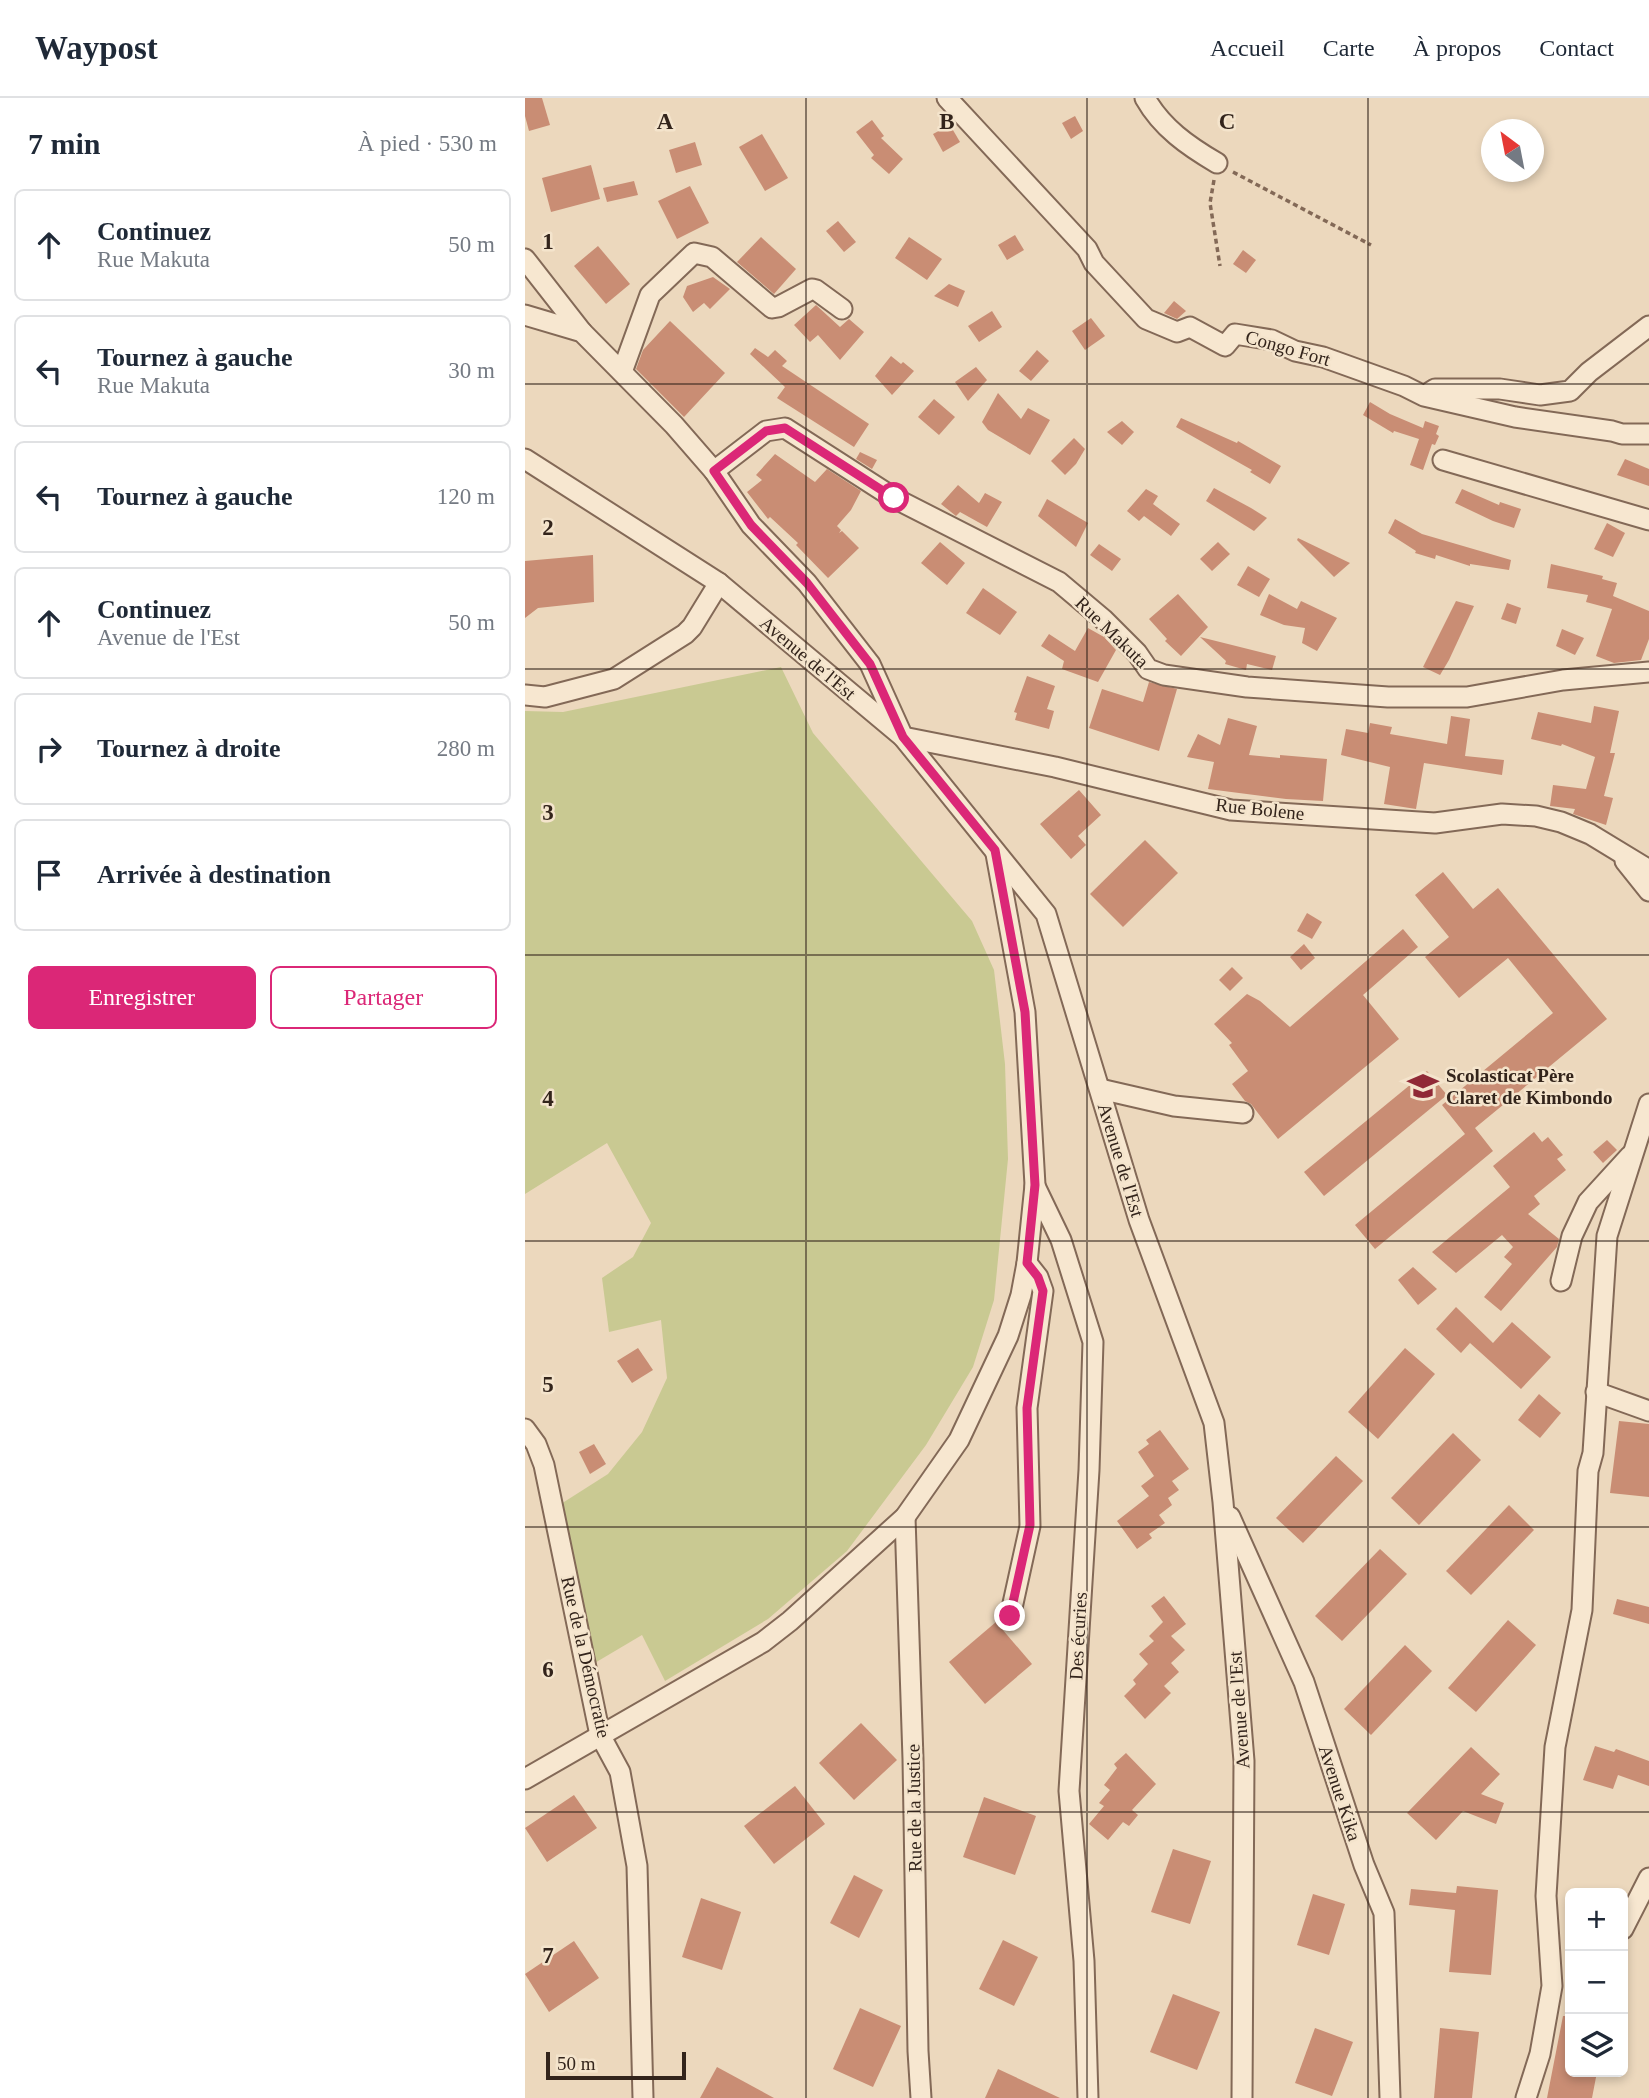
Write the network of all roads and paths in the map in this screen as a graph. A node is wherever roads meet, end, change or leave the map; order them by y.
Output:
1 (947, 98) edge
2 (1145, 98) edge
3 (1217, 163) junction
4 (1371, 245) dead end
5 (525, 259) edge
6 (1220, 266) dead end
7 (842, 309) dead end
8 (525, 315) edge
9 (1649, 326) edge
10 (582, 331) junction
11 (622, 372) junction
12 (1424, 396) junction
13 (1649, 434) edge
14 (525, 459) edge
15 (1443, 460) dead end
16 (714, 471) junction
17 (1649, 520) edge
18 (719, 583) junction
19 (1649, 672) edge
20 (525, 695) edge
21 (903, 737) junction
22 (1616, 849) junction
23 (995, 850) junction
24 (1649, 870) edge
25 (1649, 891) edge
26 (1100, 1089) junction
27 (1649, 1104) edge
28 (1243, 1113) dead end
29 (1636, 1149) junction
30 (1035, 1185) junction
31 (1027, 1263) junction
32 (1561, 1281) dead end
33 (1596, 1392) junction
34 (1649, 1410) edge
35 (525, 1429) edge
36 (1223, 1502) junction
37 (905, 1517) junction
38 (1010, 1616) dead end
39 (600, 1735) junction
40 (525, 1779) edge
41 (1649, 1878) edge
42 (1628, 1919) edge
43 (643, 2098) edge
44 (922, 2098) edge
45 (1088, 2098) edge
46 (1243, 2098) edge
47 (1390, 2098) edge
48 (1525, 2098) edge

1 - 12 street, Congo Fort
2 - 3 street
3 - 4 path
3 - 6 path
5 - 10 street
7 - 11 street
8 - 10 street
9 - 12 street
10 - 11 street
11 - 16 street
12 - 13 street, Congo Fort
14 - 18 street, Avenue de l'Est
15 - 17 street
16 - 19 street, Rue Makuta
16 - 21 street
18 - 20 street
18 - 21 street, Avenue de l'Est
21 - 22 street, Rue Bolene
21 - 23 street, Avenue de l'Est
22 - 24 street, Rue Bolene
22 - 25 street
23 - 26 street, Avenue de l'Est
23 - 30 street
26 - 28 street
26 - 36 street, Avenue de l'Est
27 - 29 street
29 - 32 street
29 - 33 street
30 - 31 street
30 - 45 street, Des écuries
31 - 37 street
31 - 38 street
33 - 34 street
33 - 48 street
35 - 39 street, Rue de la Démocratie
36 - 46 street, Avenue de l'Est
36 - 47 street, Avenue Kika
37 - 39 street
37 - 44 street, Rue de la Justice
39 - 40 street
39 - 43 street, Rue de la Démocratie
41 - 42 street

